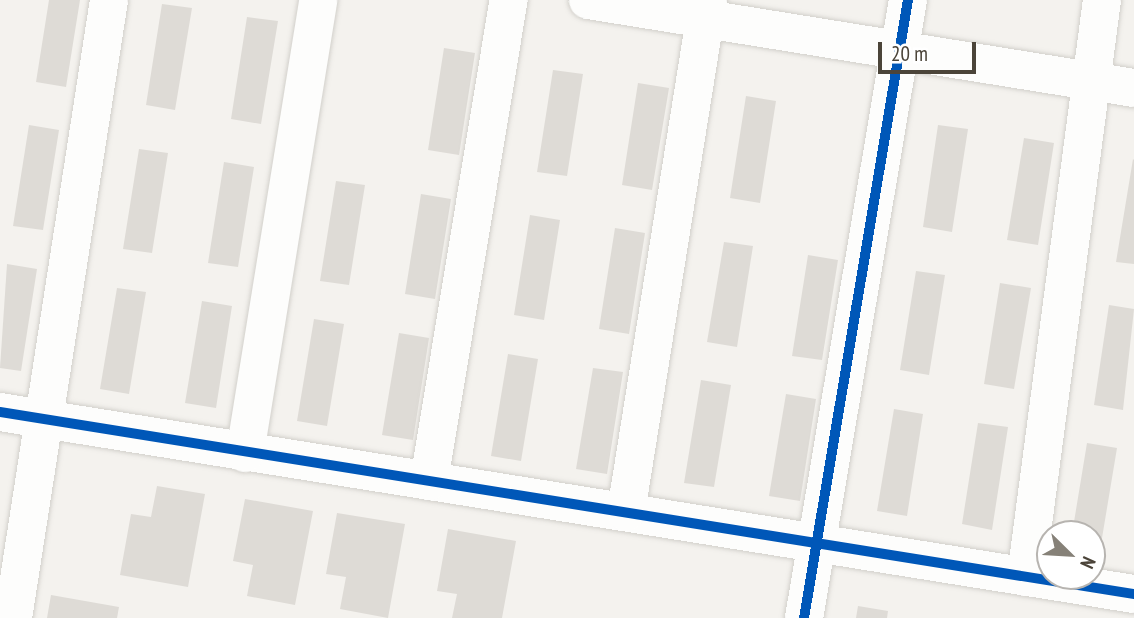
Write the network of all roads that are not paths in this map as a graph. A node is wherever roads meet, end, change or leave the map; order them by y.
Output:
1 (109, 0) edge
2 (318, 0) edge
3 (509, 0) edge
4 (588, 0) edge
5 (908, 0) edge
6 (1102, 0) edge
7 (707, 8) edge
8 (901, 48) junction
9 (1091, 82) junction
10 (1134, 88) edge
11 (0, 412) edge
12 (44, 421) junction
13 (245, 453) junction
14 (429, 481) junction
15 (626, 512) junction
16 (813, 543) junction
17 (1027, 577) junction
18 (1134, 594) edge
19 (13, 618) edge
20 (804, 618) edge

1 - 12 street
2 - 13 street
3 - 14 street
4 - 7 street
5 - 8 street
6 - 9 street
7 - 8 street
7 - 15 street
8 - 9 street
8 - 16 street
9 - 10 street
9 - 17 street
11 - 12 street
12 - 13 street
12 - 19 street
13 - 14 street
14 - 15 street
15 - 16 street
16 - 17 street
16 - 20 street
17 - 18 street

